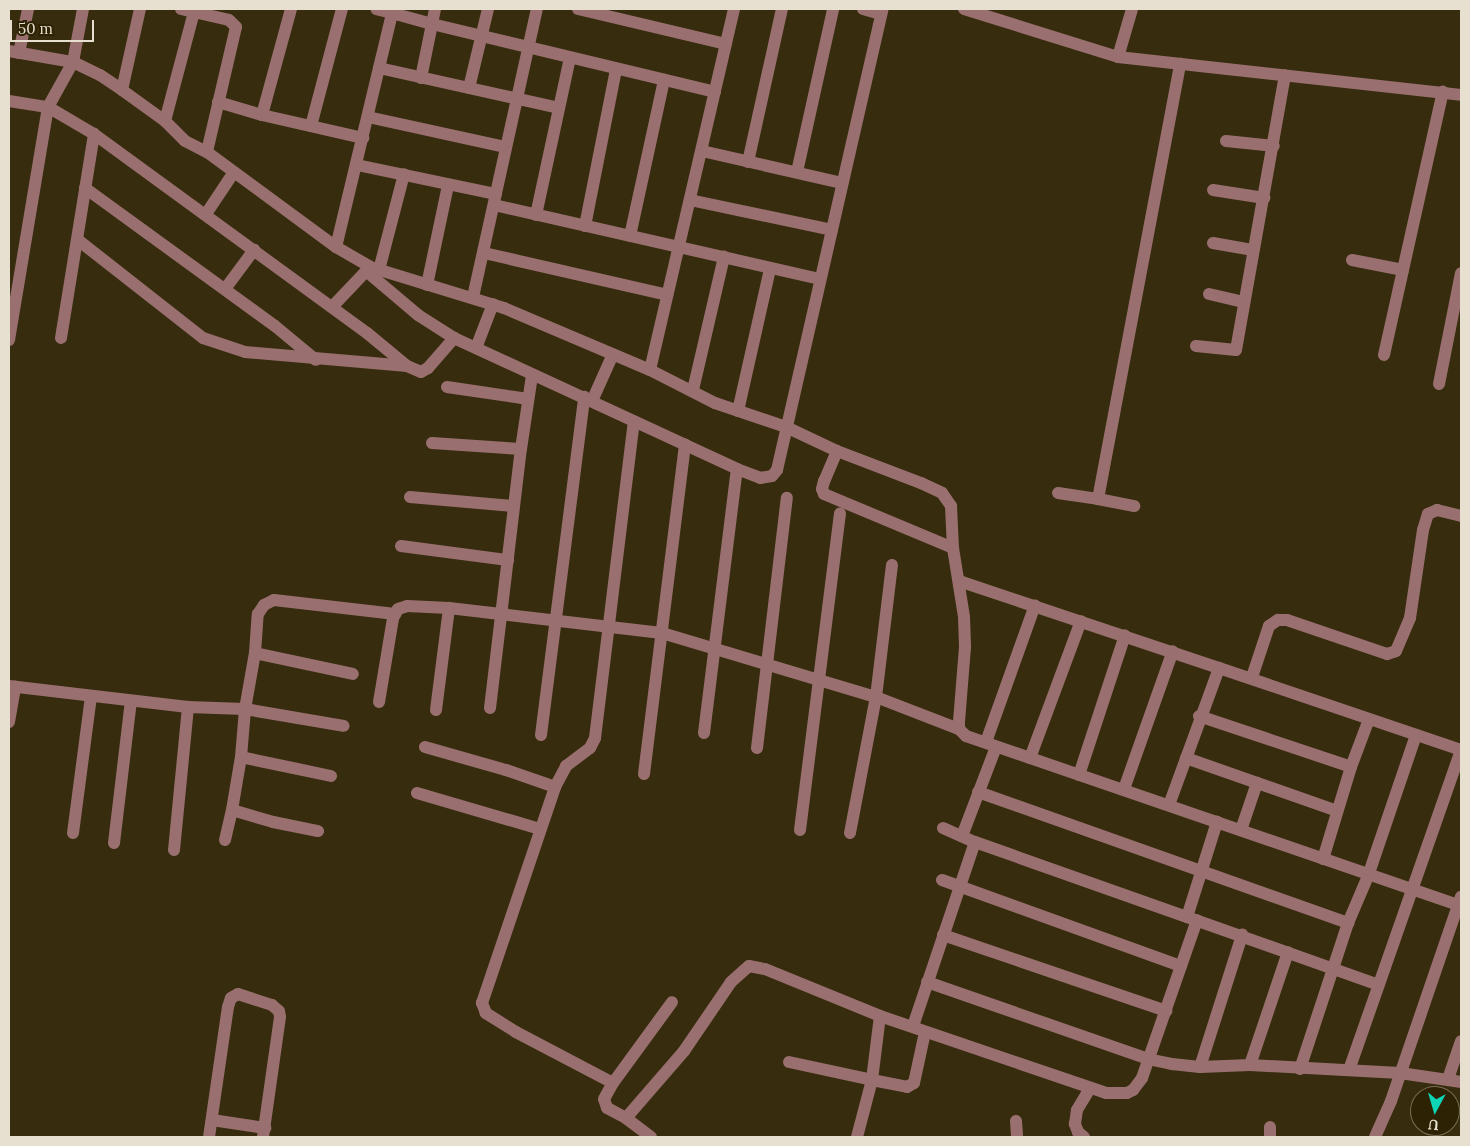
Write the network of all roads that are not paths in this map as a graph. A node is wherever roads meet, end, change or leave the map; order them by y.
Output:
1 (28, 9) edge
2 (83, 9) edge
3 (140, 9) edge
4 (291, 9) edge
5 (342, 9) edge
6 (376, 9) edge
7 (436, 9) edge
8 (488, 9) edge
9 (537, 9) edge
10 (578, 9) edge
11 (734, 9) edge
12 (782, 9) edge
13 (833, 9) edge
14 (863, 9) edge
15 (964, 9) edge
16 (1132, 9) edge
17 (187, 10) edge
18 (392, 11) edge
19 (882, 12) edge
20 (233, 15) edge
21 (432, 24) junction
22 (481, 36) junction
23 (726, 44) junction
24 (527, 48) junction
25 (14, 52) edge
26 (1118, 57) junction
27 (570, 58) junction
28 (73, 62) junction
29 (1180, 64) junction
30 (379, 68) junction
31 (616, 69) junction
32 (1285, 75) junction
33 (420, 78) junction
34 (664, 80) junction
35 (469, 88) junction
36 (122, 90) junction
37 (715, 92) junction
38 (1443, 92) junction
39 (1461, 95) edge
40 (516, 98) junction
41 (9, 101) edge
42 (218, 102) junction
43 (48, 106) junction
44 (559, 108) junction
45 (262, 115) junction
46 (368, 117) junction
47 (165, 121) junction
48 (311, 126) junction
49 (94, 134) junction
50 (363, 138) junction
51 (1226, 141) dead end
52 (1274, 146) junction
53 (506, 147) junction
54 (702, 151) junction
55 (207, 152) junction
56 (748, 162) junction
57 (357, 165) junction
58 (234, 172) junction
59 (797, 172) junction
60 (404, 174) junction
61 (842, 183) junction
62 (448, 185) junction
63 (85, 188) junction
64 (1212, 190) dead end
65 (1264, 198) junction
66 (495, 199) junction
67 (690, 200) junction
68 (206, 214) junction
69 (536, 215) junction
70 (584, 226) junction
71 (832, 230) junction
72 (630, 236) junction
73 (78, 240) junction
74 (1213, 243) dead end
75 (336, 247) junction
76 (679, 247) junction
77 (254, 250) junction
78 (1253, 250) junction
79 (484, 253) junction
80 (724, 257) junction
81 (1352, 260) dead end
82 (770, 269) junction
83 (372, 270) junction
84 (1403, 270) junction
85 (1461, 273) edge
86 (820, 280) junction
87 (427, 285) junction
88 (225, 289) junction
89 (13, 294) edge
90 (1209, 294) dead end
91 (667, 295) junction
92 (473, 297) junction
93 (1244, 302) junction
94 (493, 304) junction
95 (332, 307) junction
96 (1456, 317) edge
97 (10, 323) edge
98 (61, 338) dead end
99 (454, 338) junction
100 (9, 340) edge
101 (1196, 346) dead end
102 (476, 348) junction
103 (613, 354) junction
104 (1384, 355) dead end
105 (316, 360) junction
106 (408, 366) junction
107 (650, 370) junction
108 (532, 375) junction
109 (1438, 384) dead end
110 (447, 388) dead end
111 (693, 390) junction
112 (528, 399) junction
113 (588, 399) junction
114 (738, 411) junction
115 (634, 421) junction
116 (786, 428) junction
117 (432, 442) dead end
118 (685, 446) junction
119 (520, 449) junction
120 (837, 451) junction
121 (737, 469) junction
122 (1058, 493) dead end
123 (410, 496) dead end
124 (787, 498) dead end
125 (1098, 499) junction
126 (514, 506) junction
127 (1134, 506) dead end
128 (840, 514) dead end
129 (1461, 516) edge
130 (401, 546) dead end
131 (953, 548) junction
132 (508, 560) junction
133 (892, 565) dead end
134 (959, 581) junction
135 (1035, 605) junction
136 (448, 608) junction
137 (394, 614) junction
138 (502, 616) junction
139 (1081, 620) junction
140 (554, 621) junction
141 (608, 626) junction
142 (662, 633) junction
143 (1125, 635) junction
144 (714, 648) junction
145 (1173, 651) junction
146 (255, 653) junction
147 (767, 663) junction
148 (1218, 668) junction
149 (353, 674) dead end
150 (1252, 677) junction
151 (818, 680) junction
152 (12, 687) edge
153 (91, 696) junction
154 (881, 699) junction
155 (132, 701) junction
156 (379, 702) dead end
157 (188, 707) junction
158 (490, 708) dead end
159 (245, 709) junction
160 (436, 710) dead end
161 (1200, 716) junction
162 (1369, 719) junction
163 (9, 722) edge
164 (344, 726) dead end
165 (959, 729) junction
166 (704, 733) dead end
167 (1416, 735) junction
168 (541, 736) dead end
169 (991, 744) junction
170 (425, 747) dead end
171 (757, 748) dead end
172 (1461, 750) edge
173 (241, 757) junction
174 (1030, 758) junction
175 (1186, 758) junction
176 (1351, 767) junction
177 (644, 774) dead end
178 (1079, 775) junction
179 (331, 776) dead end
180 (1257, 783) junction
181 (554, 787) junction
182 (1124, 789) junction
183 (978, 792) junction
184 (418, 793) dead end
185 (1169, 805) junction
186 (232, 810) junction
187 (1337, 811) junction
188 (1217, 822) junction
189 (943, 828) dead end
190 (540, 829) junction
191 (800, 830) dead end
192 (1241, 830) junction
193 (318, 831) dead end
194 (850, 833) dead end
195 (73, 834) dead end
196 (962, 836) junction
197 (225, 840) dead end
198 (976, 842) junction
199 (114, 843) dead end
200 (174, 850) dead end
201 (1323, 858) junction
202 (1201, 870) junction
203 (1368, 876) junction
204 (942, 880) dead end
205 (960, 888) junction
206 (1413, 891) junction
207 (1460, 903) edge
208 (1192, 918) junction
209 (1348, 923) junction
210 (943, 935) junction
211 (1242, 935) junction
212 (1288, 952) junction
213 (1181, 966) junction
214 (1333, 967) junction
215 (927, 982) junction
216 (1378, 985) junction
217 (672, 1002) dead end
218 (1166, 1011) junction
219 (880, 1016) junction
220 (913, 1026) junction
221 (925, 1032) junction
222 (1461, 1041) edge
223 (1148, 1059) junction
224 (789, 1062) dead end
225 (1250, 1065) junction
226 (1200, 1066) junction
227 (1300, 1069) junction
228 (1349, 1070) junction
229 (1400, 1073) junction
230 (1448, 1079) junction
231 (872, 1080) junction
232 (1461, 1082) edge
233 (613, 1083) junction
234 (1090, 1088) junction
235 (626, 1118) junction
236 (212, 1120) junction
237 (1016, 1121) dead end
238 (264, 1132) edge
239 (209, 1137) edge
240 (651, 1137) edge
241 (857, 1137) edge
242 (1018, 1137) edge
243 (1084, 1137) edge
244 (1375, 1137) edge

1 - 25 street
2 - 28 street
3 - 36 street
4 - 45 street
5 - 48 street
6 - 18 street
7 - 21 street
8 - 22 street
9 - 24 street
10 - 23 street
11 - 23 street
12 - 56 street
13 - 59 street
14 - 19 street
15 - 26 street
16 - 26 street
17 - 20 street
17 - 47 street
18 - 21 street
18 - 30 street
19 - 61 street
20 - 42 street
21 - 22 street
21 - 33 street
22 - 24 street
22 - 35 street
23 - 37 street
24 - 27 street
24 - 40 street
25 - 28 street
26 - 29 street
27 - 31 street
27 - 44 street
28 - 36 street
28 - 43 street
29 - 32 street
29 - 125 street
30 - 33 street
30 - 46 street
31 - 34 street
31 - 70 street
32 - 38 street
32 - 52 street
33 - 35 street
34 - 37 street
34 - 72 street
35 - 40 street
36 - 47 street
37 - 54 street
38 - 39 street
38 - 84 street
40 - 44 street
40 - 53 street
41 - 43 street
42 - 45 street
42 - 55 street
43 - 49 street
43 - 89 street
44 - 69 street
45 - 48 street
46 - 50 street
46 - 53 street
47 - 55 street
48 - 50 street
49 - 63 street
49 - 68 street
50 - 57 street
51 - 52 street
52 - 65 street
53 - 66 street
54 - 56 street
54 - 67 street
55 - 58 street
56 - 59 street
57 - 60 street
57 - 75 street
58 - 68 street
58 - 75 street
59 - 61 street
60 - 62 street
60 - 83 street
61 - 71 street
62 - 66 street
62 - 87 street
63 - 73 street
63 - 88 street
64 - 65 street
65 - 78 street
66 - 69 street
66 - 79 street
67 - 71 street
67 - 76 street
68 - 77 street
69 - 70 street
70 - 72 street
71 - 86 street
72 - 76 street
73 - 98 street
73 - 105 street
74 - 78 street
75 - 83 street
76 - 80 street
76 - 91 street
77 - 88 street
77 - 95 street
78 - 93 street
79 - 91 street
79 - 92 street
80 - 82 street
80 - 111 street
81 - 84 street
82 - 86 street
82 - 114 street
83 - 87 street
83 - 95 street
83 - 99 street
84 - 104 street
85 - 96 street
86 - 116 street
87 - 92 street
88 - 105 street
89 - 97 street
90 - 93 street
91 - 107 street
92 - 94 street
93 - 101 street
94 - 102 street
94 - 103 street
95 - 106 street
96 - 109 street
97 - 100 street
99 - 102 street
99 - 106 street
102 - 108 street
103 - 107 street
103 - 113 street
105 - 106 street
107 - 111 street
108 - 112 street
108 - 113 street
110 - 112 street
111 - 114 street
112 - 119 street
113 - 115 street
113 - 140 street
114 - 116 street
115 - 118 street
115 - 141 street
116 - 120 street
116 - 121 street
117 - 119 street
118 - 121 street
118 - 142 street
119 - 126 street
120 - 131 street
120 - 131 street
121 - 144 street
122 - 125 street
123 - 126 street
124 - 147 street
125 - 127 street
126 - 132 street
128 - 151 street
129 - 150 street
130 - 132 street
131 - 134 street
132 - 138 street
133 - 154 street
134 - 135 street
134 - 165 street
135 - 139 street
135 - 169 street
136 - 137 street
136 - 138 street
136 - 160 street
137 - 146 street
137 - 156 street
138 - 140 street
138 - 158 street
139 - 143 street
139 - 174 street
140 - 141 street
140 - 168 street
141 - 142 street
141 - 181 street
142 - 144 street
142 - 177 street
143 - 145 street
143 - 178 street
144 - 147 street
144 - 166 street
145 - 148 street
145 - 182 street
146 - 149 street
146 - 159 street
147 - 151 street
147 - 171 street
148 - 150 street
148 - 161 street
150 - 162 street
151 - 154 street
151 - 191 street
152 - 153 street
152 - 163 street
153 - 155 street
153 - 195 street
154 - 165 street
154 - 194 street
155 - 157 street
155 - 199 street
157 - 159 street
157 - 200 street
159 - 164 street
159 - 173 street
161 - 175 street
161 - 176 street
162 - 167 street
162 - 176 street
165 - 169 street
167 - 172 street
167 - 203 street
169 - 174 street
169 - 183 street
170 - 181 street
172 - 206 street
173 - 179 street
173 - 186 street
174 - 178 street
175 - 180 street
175 - 185 street
176 - 187 street
178 - 182 street
180 - 187 street
180 - 192 street
181 - 190 street
182 - 185 street
183 - 196 street
183 - 202 street
184 - 190 street
185 - 188 street
186 - 193 street
186 - 197 street
187 - 201 street
188 - 192 street
188 - 202 street
189 - 196 street
190 - 233 street
192 - 201 street
196 - 198 street
198 - 205 street
198 - 208 street
201 - 203 street
202 - 208 street
202 - 209 street
203 - 206 street
203 - 209 street
204 - 205 street
205 - 210 street
205 - 213 street
206 - 207 street
206 - 216 street
207 - 229 street
208 - 211 street
208 - 213 street
209 - 214 street
210 - 215 street
210 - 218 street
211 - 212 street
211 - 226 street
212 - 214 street
212 - 225 street
213 - 218 street
214 - 216 street
214 - 227 street
215 - 220 street
215 - 223 street
216 - 228 street
217 - 233 street
218 - 223 street
219 - 220 street
219 - 231 street
219 - 235 street
220 - 221 street
221 - 231 street
221 - 234 street
222 - 230 street
223 - 226 street
223 - 234 street
224 - 231 street
225 - 226 street
225 - 227 street
227 - 228 street
228 - 229 street
229 - 230 street
229 - 244 street
230 - 232 street
231 - 241 street
233 - 235 street
234 - 243 street
235 - 240 street
236 - 238 street
236 - 238 street
236 - 239 street
237 - 242 street

